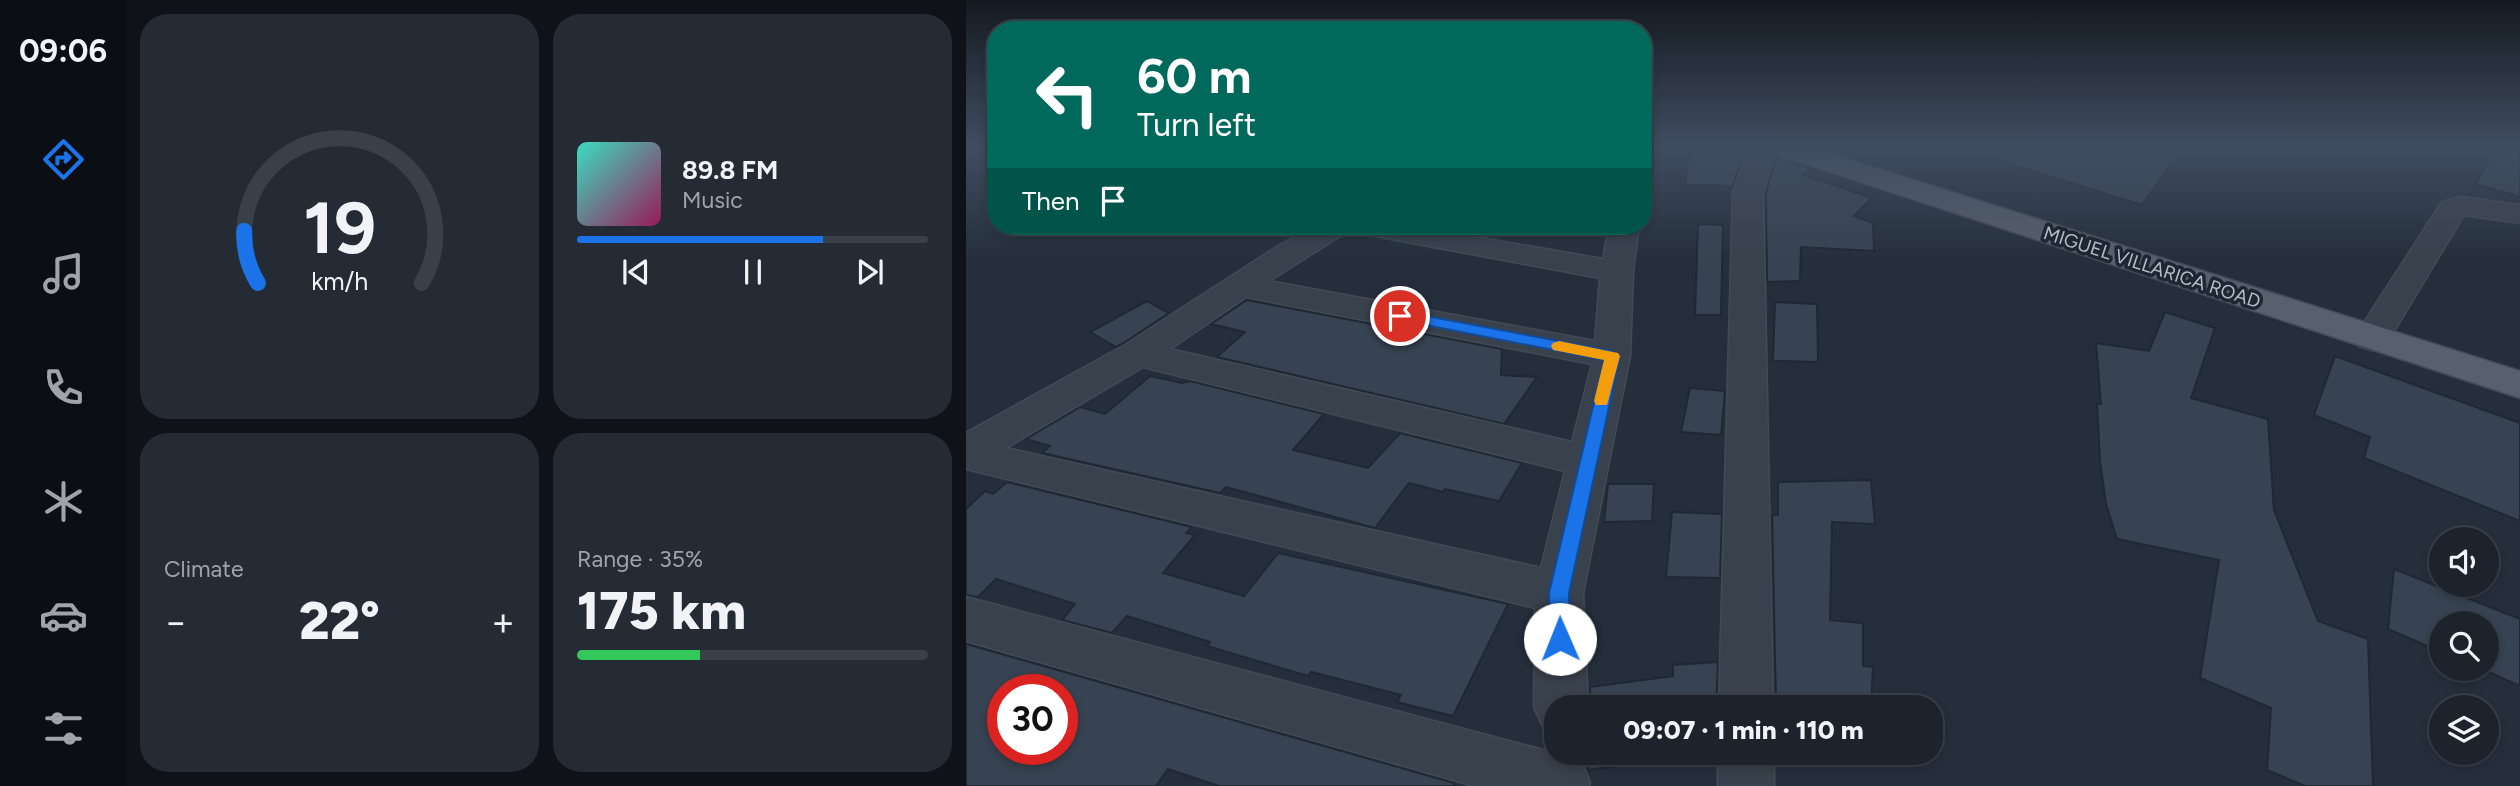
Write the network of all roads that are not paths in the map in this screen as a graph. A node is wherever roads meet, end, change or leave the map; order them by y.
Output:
1 (1751, 185) edge
2 (1898, 185) edge
3 (2520, 214) edge
4 (1411, 235) edge
5 (1623, 235) edge
6 (1293, 239) edge
7 (1617, 271) junction
8 (1241, 286) junction
9 (2372, 338) junction
10 (1138, 354) junction
11 (1612, 356) junction
12 (2520, 385) edge
13 (966, 453) edge
14 (1588, 461) junction
15 (1559, 593) junction
16 (966, 619) edge
17 (1561, 695) edge
18 (1746, 695) edge
19 (1746, 765) edge
20 (1562, 774) edge
21 (1746, 786) edge

1 - 18 street
2 - 9 main road, MIGUEL VILLARICA ROAD
3 - 9 street
4 - 7 street
5 - 7 street
6 - 8 street
7 - 11 street
8 - 10 street
8 - 11 street
9 - 12 main road, MIGUEL VILLARICA ROAD
10 - 13 street
10 - 14 street
11 - 14 street
13 - 15 street
14 - 15 street
15 - 17 street
16 - 20 street
19 - 21 street

